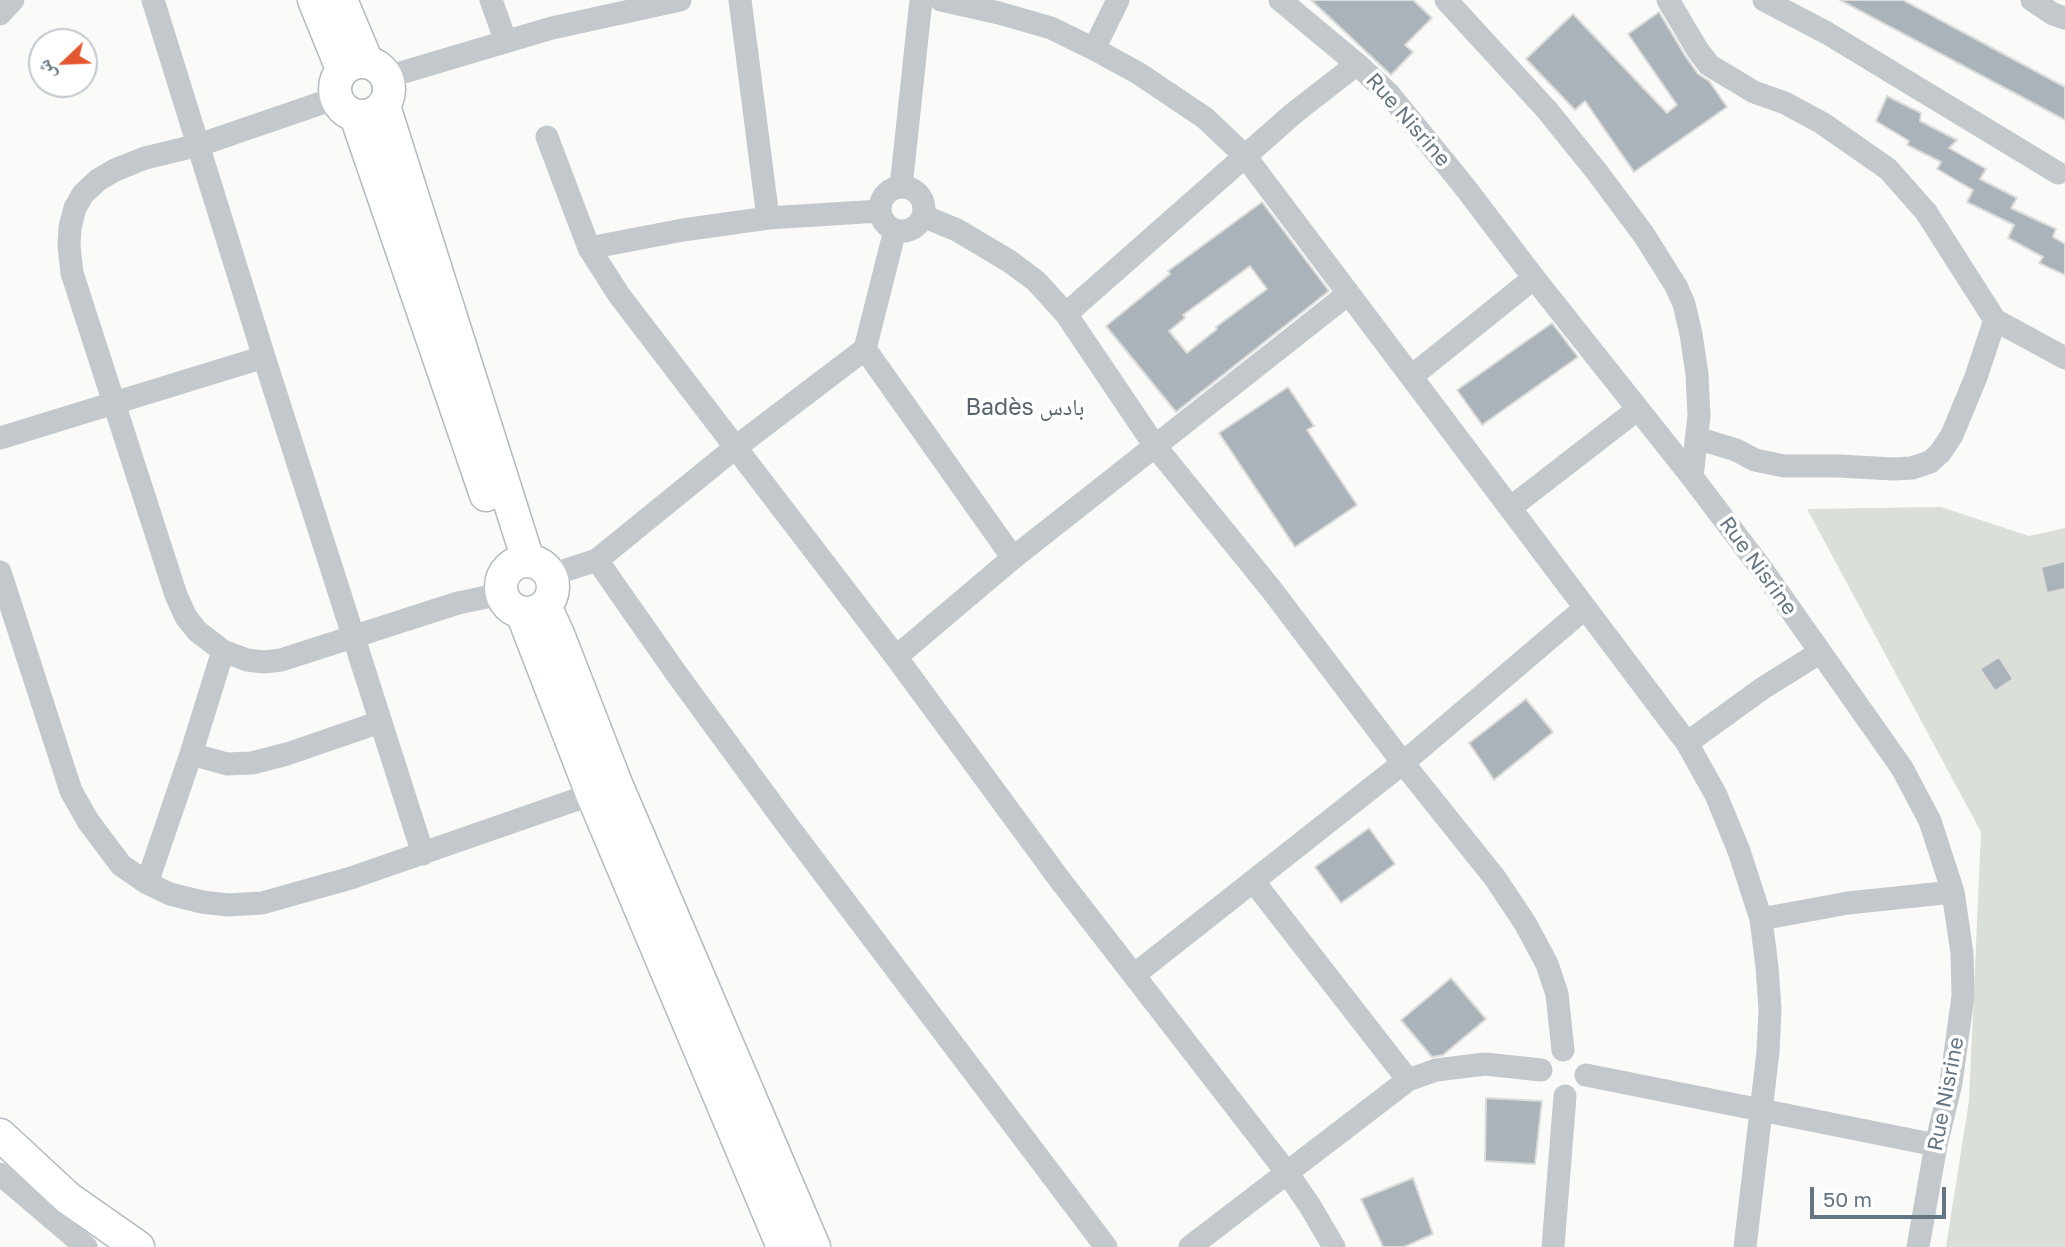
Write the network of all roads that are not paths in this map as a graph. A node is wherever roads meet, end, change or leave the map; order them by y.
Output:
1 (13, 0) edge
2 (153, 0) edge
3 (314, 0) edge
4 (341, 0) edge
5 (491, 0) edge
6 (680, 0) edge
7 (740, 0) edge
8 (921, 0) edge
9 (941, 0) edge
10 (1118, 0) edge
11 (1280, 0) edge
12 (1446, 0) edge
13 (1668, 0) edge
14 (1764, 0) edge
15 (2032, 0) edge
16 (2061, 0) edge
17 (2065, 4) edge
18 (0, 14) edge
19 (2065, 18) edge
20 (506, 42) junction
21 (1094, 50) junction
22 (1357, 64) junction
23 (362, 88) junction
24 (547, 137) dead end
25 (199, 145) junction
26 (1245, 156) junction
27 (2058, 173) dead end
28 (901, 187) junction
29 (880, 211) junction
30 (923, 216) junction
31 (768, 218) junction
32 (895, 230) junction
33 (589, 248) junction
34 (1534, 278) junction
35 (1348, 294) junction
36 (1066, 314) junction
37 (1995, 320) junction
38 (865, 349) junction
39 (264, 358) junction
40 (2065, 358) edge
41 (1412, 376) junction
42 (113, 402) junction
43 (1638, 409) junction
44 (0, 438) edge
45 (1697, 438) junction
46 (1155, 446) junction
47 (736, 447) junction
48 (1692, 477) junction
49 (1510, 508) junction
50 (1013, 558) junction
51 (597, 560) junction
52 (0, 572) edge
53 (526, 586) junction
54 (1584, 609) junction
55 (353, 635) junction
56 (223, 651) junction
57 (1819, 653) junction
58 (896, 657) junction
59 (380, 722) junction
60 (1687, 743) junction
61 (191, 754) junction
62 (1403, 763) junction
63 (605, 790) junction
64 (423, 855) junction
65 (1255, 882) junction
66 (147, 883) junction
67 (1953, 892) junction
68 (1761, 919) junction
69 (1134, 975) junction
70 (1563, 1050) junction
71 (1541, 1070) junction
72 (1586, 1075) junction
73 (1408, 1080) junction
74 (1565, 1096) junction
75 (1762, 1112) junction
76 (0, 1135) edge
77 (1936, 1145) junction
78 (0, 1174) edge
79 (1288, 1174) junction
80 (86, 1247) edge
81 (138, 1247) edge
82 (782, 1247) edge
83 (814, 1247) edge
84 (1106, 1247) edge
85 (1191, 1247) edge
86 (1334, 1247) edge
87 (1553, 1247) edge
88 (1745, 1247) edge
89 (1918, 1247) edge

1 - 18 street
2 - 25 street
3 - 23 street
4 - 23 street
5 - 20 street
6 - 20 street
7 - 31 street
8 - 28 street
9 - 21 street
10 - 21 street
11 - 22 street, Rue Nisrine
12 - 45 street
13 - 37 street
14 - 27 street
15 - 19 street
16 - 17 street
20 - 23 street
21 - 26 street
22 - 26 street
22 - 34 street, Rue Nisrine
23 - 25 street
23 - 53 street
24 - 33 street
25 - 39 street
25 - 42 street
26 - 35 street
26 - 36 street
28 - 29 street
28 - 30 street
29 - 31 street
29 - 32 street
30 - 32 street
30 - 36 street
31 - 33 street
32 - 38 street
33 - 47 street
34 - 41 street
34 - 43 street, Rue Nisrine
35 - 41 street
35 - 46 street
36 - 46 street
37 - 40 street
37 - 45 street
38 - 47 street
38 - 50 street
39 - 42 street
39 - 55 street
41 - 49 street
42 - 44 street
42 - 56 street
43 - 48 street, Rue Nisrine
43 - 49 street
45 - 48 street
46 - 50 street
46 - 62 street
47 - 51 street
47 - 58 street
48 - 57 street, Rue Nisrine
49 - 54 street
50 - 58 street
51 - 53 street
51 - 84 street
52 - 66 street
53 - 55 street
53 - 63 street
54 - 60 street
54 - 62 street
55 - 56 street
55 - 59 street
56 - 61 street
57 - 60 street
57 - 67 street, Rue Nisrine
58 - 69 street
59 - 61 street
59 - 64 street
60 - 68 street
61 - 66 street
62 - 65 street
62 - 70 street
63 - 64 street
63 - 82 street
63 - 83 street
64 - 66 street
65 - 69 street
65 - 73 street
67 - 68 street
67 - 77 street, Rue Nisrine
68 - 75 street
69 - 79 street
70 - 71 street
70 - 72 street
71 - 73 street
71 - 74 street
72 - 74 street
72 - 75 street
73 - 79 street
74 - 87 street
75 - 77 street
75 - 88 street
76 - 81 street
77 - 89 street, Rue Nisrine
78 - 80 street
79 - 85 street
79 - 86 street

